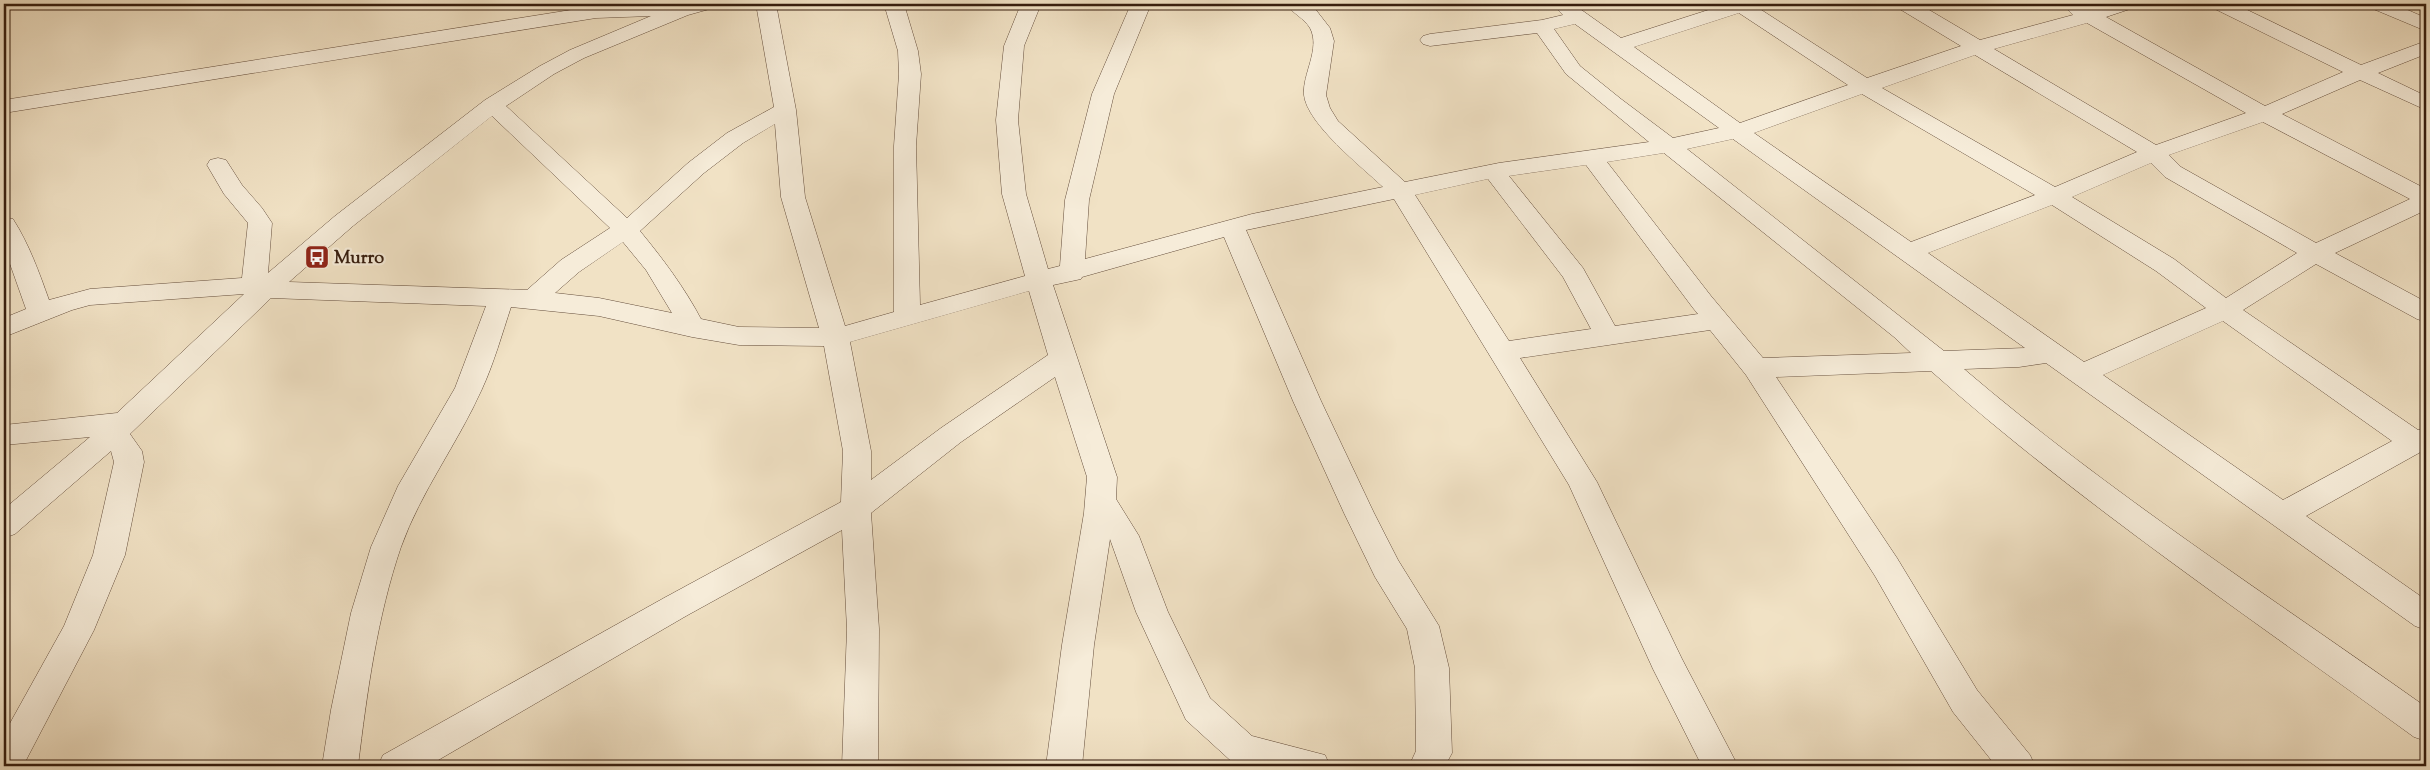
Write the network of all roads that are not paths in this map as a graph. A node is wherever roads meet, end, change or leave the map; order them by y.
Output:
1 (706, 4) edge
2 (766, 4) edge
3 (894, 4) edge
4 (1031, 4) edge
5 (1296, 4) edge
6 (1738, 4) edge
7 (1905, 4) edge
8 (2069, 4) edge
9 (2126, 4) edge
10 (2220, 4) edge
11 (2378, 4) edge
12 (1147, 6) edge
13 (681, 11) junction
14 (1571, 11) edge
15 (2088, 17) junction
16 (2426, 25) edge
17 (1542, 26) junction
18 (1430, 40) dead end
19 (1620, 45) junction
20 (1977, 47) junction
21 (2426, 47) edge
22 (2361, 72) junction
23 (1867, 88) junction
24 (2426, 104) edge
25 (493, 105) junction
26 (4, 106) edge
27 (785, 110) junction
28 (2264, 114) junction
29 (1737, 131) junction
30 (1669, 146) junction
31 (2154, 153) junction
32 (1591, 156) junction
33 (218, 165) dead end
34 (1494, 172) junction
35 (1400, 190) junction
36 (2052, 197) junction
37 (2426, 198) edge
38 (2426, 201) edge
39 (4, 224) edge
40 (1232, 227) junction
41 (624, 230) junction
42 (1908, 252) junction
43 (2315, 253) junction
44 (1072, 273) junction
45 (1038, 281) junction
46 (259, 287) junction
47 (502, 297) junction
48 (533, 299) junction
49 (2225, 310) junction
50 (40, 312) junction
51 (2426, 313) edge
52 (907, 316) junction
53 (1718, 320) junction
54 (4, 328) edge
55 (692, 328) junction
56 (1608, 336) junction
57 (836, 337) junction
58 (1502, 352) junction
59 (2049, 353) junction
60 (1063, 358) junction
61 (1938, 360) junction
62 (1756, 368) junction
63 (2081, 374) junction
64 (119, 428) junction
65 (4, 436) edge
66 (2420, 440) edge
67 (1102, 502) junction
68 (856, 508) junction
69 (2282, 515) junction
70 (4, 526) edge
71 (2426, 617) edge
72 (2426, 726) edge
73 (4, 766) edge
74 (340, 766) edge
75 (396, 766) edge
76 (860, 766) edge
77 (1064, 766) edge
78 (1312, 766) edge
79 (1428, 766) edge
80 (1720, 766) edge
81 (2017, 766) edge

1 - 13 street
2 - 27 street
3 - 52 street
4 - 45 street
5 - 35 street
6 - 19 street
6 - 23 street
7 - 20 street
8 - 15 street
9 - 15 street
10 - 22 street
11 - 16 street
12 - 44 street
13 - 25 street
13 - 26 street
14 - 17 street
14 - 19 street
15 - 20 street
15 - 28 street
17 - 18 street
17 - 30 street
19 - 29 street
20 - 23 street
20 - 31 street
21 - 22 street
22 - 24 street
22 - 28 street
23 - 29 street
23 - 36 street
25 - 41 street
25 - 46 street
27 - 41 street
27 - 57 street
28 - 31 street
28 - 37 street
29 - 30 street
29 - 42 street
30 - 32 street
30 - 61 street
31 - 36 street
31 - 43 street
32 - 34 street
32 - 53 street
33 - 46 street
34 - 35 street
34 - 56 street
35 - 40 street
35 - 58 street
36 - 42 street
36 - 49 street
38 - 43 street
39 - 50 street
40 - 44 street
40 - 79 street
41 - 48 street
41 - 55 street
42 - 59 street
43 - 49 street
43 - 51 street
44 - 45 street
45 - 52 street
45 - 60 street
46 - 47 street
46 - 50 street
46 - 64 street
47 - 48 street
47 - 74 street
48 - 55 street
49 - 63 street
49 - 66 street
50 - 54 street
52 - 57 street
53 - 56 street
53 - 62 street
55 - 57 street
56 - 58 street
57 - 68 street
58 - 80 street
59 - 61 street
59 - 63 street
60 - 67 street
60 - 68 street
61 - 62 street
61 - 72 street
62 - 81 street
63 - 69 street
64 - 65 street
64 - 70 street
64 - 73 street
66 - 69 street
67 - 77 street
67 - 78 street
68 - 75 street
68 - 76 street
69 - 71 street

